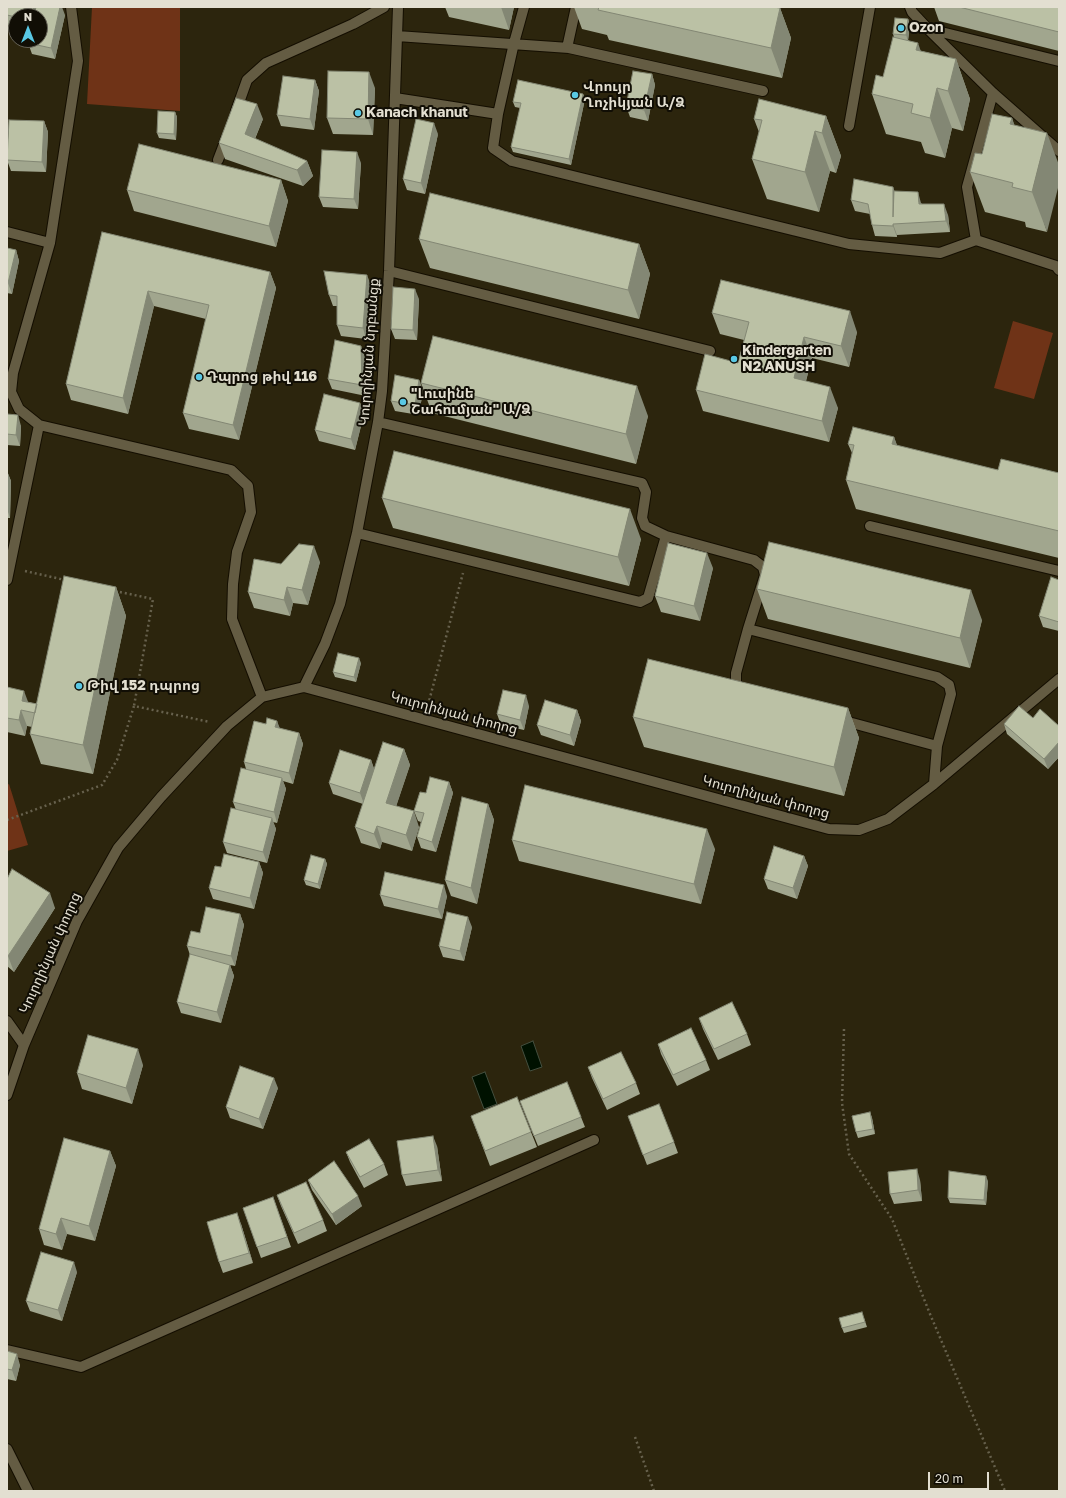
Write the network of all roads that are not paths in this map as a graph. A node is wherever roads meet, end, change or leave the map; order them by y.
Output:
1 (71, 7) edge
2 (384, 7) edge
3 (398, 7) edge
4 (524, 7) edge
5 (576, 7) edge
6 (870, 7) edge
7 (910, 7) edge
8 (928, 28) junction
9 (397, 36) junction
10 (514, 43) junction
11 (567, 48) junction
12 (1059, 61) edge
13 (763, 91) dead end
14 (993, 93) junction
15 (395, 98) junction
16 (498, 114) junction
17 (233, 119) edge
18 (849, 126) dead end
19 (228, 132) edge
20 (1059, 151) edge
21 (218, 160) dead end
22 (7, 232) edge
23 (976, 240) junction
24 (50, 243) junction
25 (1058, 264) edge
26 (389, 271) junction
27 (710, 351) dead end
28 (378, 422) junction
29 (39, 425) junction
30 (870, 526) dead end
31 (356, 533) junction
32 (666, 536) junction
33 (1059, 571) edge
34 (7, 580) edge
35 (748, 629) junction
36 (1059, 679) edge
37 (304, 687) junction
38 (751, 695) edge
39 (262, 697) junction
40 (833, 718) edge
41 (937, 746) junction
42 (934, 784) junction
43 (7, 1021) edge
44 (24, 1045) junction
45 (7, 1095) edge
46 (594, 1140) dead end
47 (7, 1350) edge
48 (7, 1449) edge
49 (28, 1491) edge

1 - 24 street
2 - 17 street
3 - 9 street, Կուրղինյան նրբանցք
4 - 10 street
5 - 11 street
6 - 18 street
7 - 8 street
8 - 12 street
8 - 14 street
9 - 10 street
9 - 15 street, Կուրղինյան նրբանցք
10 - 11 street
10 - 16 street
11 - 13 street
14 - 20 street
14 - 23 street
15 - 16 street
15 - 26 street, Կուրղինյան նրբանցք
16 - 23 street
19 - 21 street
22 - 24 street
23 - 25 street
24 - 29 street
26 - 27 street
26 - 28 street, Կուրղինյան նրբանցք
28 - 31 street, Կուրղինյան նրբանցք
28 - 32 street
29 - 34 street
29 - 39 street
30 - 33 street
31 - 32 street
31 - 37 street, Կուրղինյան նրբանցք
32 - 35 street
35 - 38 street
35 - 41 street
36 - 42 street, Կուրղինյան փողոց
37 - 39 street, Կուրղինյան փողոց
37 - 42 street, Կուրղինյան փողոց
39 - 44 street, Կուրղինյան փողոց
40 - 41 street
41 - 42 street
43 - 44 street
44 - 45 street, Կուրղինյան փողոց
46 - 47 street
48 - 49 street

